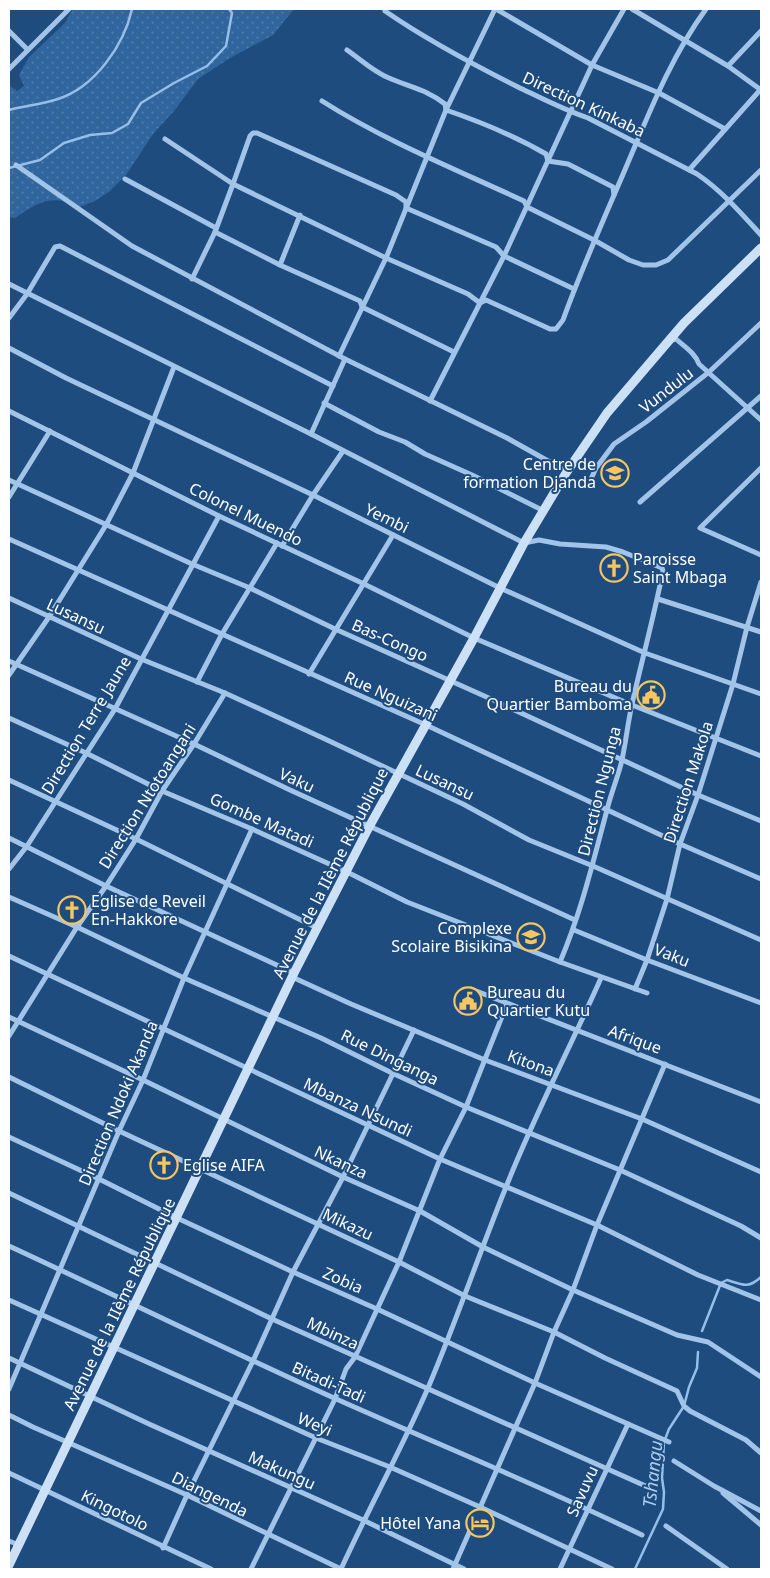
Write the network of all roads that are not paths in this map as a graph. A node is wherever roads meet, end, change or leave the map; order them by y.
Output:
1 (69, 9) edge
2 (495, 9) edge
3 (624, 9) edge
4 (632, 9) edge
5 (706, 9) edge
6 (385, 11) dead end
7 (9, 31) edge
8 (761, 31) edge
9 (685, 39) junction
10 (27, 49) junction
11 (347, 50) dead end
12 (470, 62) junction
13 (592, 65) junction
14 (728, 66) junction
15 (9, 69) edge
16 (761, 89) edge
17 (659, 94) junction
18 (322, 101) dead end
19 (446, 110) junction
20 (570, 112) junction
21 (725, 129) junction
22 (165, 139) dead end
23 (637, 142) junction
24 (427, 158) junction
25 (548, 160) junction
26 (16, 165) dead end
27 (689, 170) junction
28 (761, 170) edge
29 (125, 179) dead end
30 (234, 184) junction
31 (614, 195) junction
32 (730, 201) junction
33 (526, 207) junction
34 (406, 208) junction
35 (300, 216) junction
36 (215, 230) junction
37 (761, 235) edge
38 (594, 240) junction
39 (761, 248) edge
40 (504, 256) junction
41 (386, 258) junction
42 (280, 266) junction
43 (192, 279) junction
44 (9, 284) edge
45 (574, 288) junction
46 (27, 294) junction
47 (480, 303) junction
48 (362, 307) junction
49 (9, 318) edge
50 (761, 322) edge
51 (668, 341) junction
52 (9, 348) edge
53 (454, 352) junction
54 (339, 356) junction
55 (345, 359) junction
56 (174, 367) junction
57 (709, 372) junction
58 (333, 386) junction
59 (761, 396) edge
60 (430, 401) junction
61 (324, 403) junction
62 (748, 408) junction
63 (9, 411) edge
64 (761, 420) edge
65 (154, 421) junction
66 (50, 432) junction
67 (310, 434) junction
68 (343, 451) junction
69 (761, 468) edge
70 (569, 470) junction
71 (133, 473) junction
72 (591, 479) dead end
73 (9, 480) edge
74 (16, 484) junction
75 (313, 495) junction
76 (9, 497) edge
77 (640, 502) dead end
78 (544, 511) junction
79 (219, 516) junction
80 (106, 525) junction
81 (393, 535) junction
82 (9, 539) edge
83 (524, 543) junction
84 (279, 544) junction
85 (761, 554) edge
86 (192, 564) junction
87 (79, 570) junction
88 (761, 582) edge
89 (364, 584) junction
90 (250, 588) junction
91 (500, 588) junction
92 (9, 598) edge
93 (658, 599) junction
94 (167, 610) junction
95 (49, 617) junction
96 (747, 627) junction
97 (335, 629) junction
98 (761, 632) edge
99 (222, 634) junction
100 (474, 638) junction
101 (645, 653) junction
102 (141, 659) junction
103 (9, 661) edge
104 (16, 664) junction
105 (308, 674) junction
106 (9, 675) edge
107 (450, 680) junction
108 (197, 682) junction
109 (733, 684) junction
110 (224, 693) junction
111 (761, 694) edge
112 (632, 705) junction
113 (115, 709) junction
114 (9, 718) edge
115 (426, 725) junction
116 (716, 738) junction
117 (194, 744) junction
118 (86, 753) junction
119 (761, 756) edge
120 (622, 760) junction
121 (398, 774) junction
122 (9, 780) edge
123 (162, 791) junction
124 (698, 795) junction
125 (54, 802) junction
126 (607, 809) junction
127 (761, 821) edge
128 (369, 826) junction
129 (252, 829) junction
130 (9, 838) edge
131 (136, 839) junction
132 (680, 844) junction
133 (26, 846) junction
134 (593, 866) junction
135 (9, 869) edge
136 (346, 872) junction
137 (761, 879) edge
138 (228, 885) junction
139 (106, 886) junction
140 (9, 897) edge
141 (667, 899) junction
142 (575, 920) junction
143 (77, 927) junction
144 (317, 928) junction
145 (574, 930) junction
146 (206, 932) junction
147 (761, 940) edge
148 (9, 956) edge
149 (647, 960) junction
150 (560, 962) junction
151 (47, 974) junction
152 (293, 975) junction
153 (184, 978) junction
154 (601, 978) junction
155 (472, 989) dead end
156 (635, 989) junction
157 (647, 993) dead end
158 (761, 1002) edge
159 (507, 1004) junction
160 (273, 1016) junction
161 (9, 1017) edge
162 (18, 1021) junction
163 (163, 1028) junction
164 (414, 1030) junction
165 (578, 1032) junction
166 (9, 1036) edge
167 (485, 1060) junction
168 (665, 1064) junction
169 (247, 1069) junction
170 (392, 1073) junction
171 (9, 1078) edge
172 (143, 1080) junction
173 (552, 1084) junction
174 (761, 1102) edge
175 (466, 1107) junction
176 (222, 1119) junction
177 (642, 1119) junction
178 (367, 1124) junction
179 (119, 1131) junction
180 (529, 1132) junction
181 (9, 1137) edge
182 (440, 1159) junction
183 (200, 1169) junction
184 (620, 1170) junction
185 (761, 1172) edge
186 (343, 1177) junction
187 (99, 1179) junction
188 (506, 1188) junction
189 (9, 1193) edge
190 (420, 1211) junction
191 (177, 1218) junction
192 (318, 1224) junction
193 (597, 1225) junction
194 (79, 1227) junction
195 (761, 1238) edge
196 (9, 1246) edge
197 (483, 1247) junction
198 (399, 1262) junction
199 (155, 1264) junction
200 (60, 1270) junction
201 (293, 1272) junction
202 (573, 1290) junction
203 (465, 1296) junction
204 (9, 1300) edge
205 (761, 1300) edge
206 (134, 1306) junction
207 (377, 1309) junction
208 (41, 1314) junction
209 (272, 1319) junction
210 (554, 1332) junction
211 (446, 1341) junction
212 (114, 1348) junction
213 (355, 1357) junction
214 (9, 1358) edge
215 (253, 1360) junction
216 (20, 1363) junction
217 (761, 1377) edge
218 (536, 1383) junction
219 (428, 1388) junction
220 (9, 1389) edge
221 (90, 1395) junction
222 (335, 1398) junction
223 (233, 1401) junction
224 (9, 1415) edge
225 (628, 1424) junction
226 (516, 1427) junction
227 (408, 1430) junction
228 (316, 1438) junction
229 (68, 1442) junction
230 (669, 1442) dead end
231 (208, 1450) junction
232 (761, 1452) edge
233 (674, 1461) dead end
234 (390, 1467) junction
235 (606, 1467) junction
236 (498, 1468) junction
237 (9, 1473) edge
238 (714, 1486) junction
239 (290, 1488) junction
240 (650, 1488) dead end
241 (46, 1490) junction
242 (186, 1495) junction
243 (480, 1507) junction
244 (588, 1509) junction
245 (761, 1511) edge
246 (364, 1520) junction
247 (761, 1525) edge
248 (666, 1526) dead end
249 (268, 1535) junction
250 (642, 1535) dead end
251 (9, 1541) edge
252 (19, 1546) junction
253 (163, 1548) junction
254 (570, 1549) junction
255 (9, 1565) edge
256 (454, 1567) edge
257 (211, 1569) edge
258 (251, 1569) edge
259 (341, 1569) edge
260 (464, 1569) edge
261 (560, 1569) edge
262 (612, 1569) edge
263 (727, 1569) edge

1 - 10 street
2 - 12 street
2 - 13 street
3 - 13 street
4 - 9 street
5 - 9 street
6 - 12 street, Direction Kinkaba
7 - 10 street
8 - 14 street
9 - 14 street
9 - 17 street
10 - 15 street
11 - 19 street
12 - 19 street
12 - 20 street, Direction Kinkaba
13 - 17 street
13 - 20 street
14 - 16 street
16 - 21 street
17 - 21 street
17 - 23 street
18 - 24 street
19 - 24 street
19 - 25 street
20 - 23 street, Direction Kinkaba
20 - 25 street
21 - 27 street
22 - 30 street
23 - 27 street, Direction Kinkaba
23 - 31 street
24 - 33 street
24 - 34 street
25 - 31 street
25 - 33 street
26 - 43 street
27 - 32 street, Direction Kinkaba
28 - 32 street
29 - 36 street
30 - 34 street
30 - 35 street
30 - 36 street
31 - 38 street
32 - 37 street, Direction Kinkaba
32 - 38 street
33 - 38 street
33 - 40 street
34 - 40 street
34 - 41 street
35 - 41 street
35 - 42 street
36 - 42 street
36 - 43 street
38 - 45 street
39 - 51 street, Avenue de la IIème République
40 - 45 street
40 - 47 street
41 - 47 street
41 - 48 street
42 - 48 street
43 - 54 street
44 - 46 street
45 - 47 street
46 - 49 street
46 - 56 street
46 - 58 street
47 - 53 street
48 - 53 street
48 - 54 street
50 - 57 street, Vundulu
51 - 57 street
51 - 70 street, Avenue de la IIème République
52 - 65 street, Yembi
53 - 60 street
54 - 55 street
55 - 58 street
55 - 60 street
56 - 65 street
56 - 67 street
57 - 62 street
57 - 72 street, Vundulu
58 - 61 street
59 - 62 street
60 - 70 street
61 - 67 street
61 - 78 street
62 - 64 street
62 - 77 street
63 - 66 street, Colonel Muendo
65 - 71 street
65 - 75 street, Yembi
66 - 71 street, Colonel Muendo
66 - 74 street
67 - 68 street
68 - 75 street
68 - 83 street
69 - 85 street
70 - 78 street, Avenue de la IIème République
71 - 79 street, Colonel Muendo
71 - 80 street
73 - 74 street, Bas-Congo
74 - 76 street
74 - 80 street, Bas-Congo
75 - 81 street, Yembi
75 - 84 street
78 - 83 street, Avenue de la IIème République
79 - 84 street, Colonel Muendo
79 - 86 street, Direction Terre Jaune
80 - 86 street, Bas-Congo
80 - 87 street
81 - 89 street
81 - 91 street, Yembi
82 - 87 street, Rue Nguizani
83 - 91 street, Avenue de la IIème République
83 - 93 street, Direction Ngunga
84 - 89 street, Colonel Muendo
84 - 90 street
86 - 90 street, Bas-Congo
86 - 94 street, Direction Terre Jaune
87 - 94 street, Rue Nguizani
87 - 95 street
88 - 96 street, Direction Makola
89 - 97 street
89 - 100 street, Colonel Muendo
90 - 97 street, Bas-Congo
90 - 99 street
91 - 100 street, Avenue de la IIème République
91 - 101 street, Yembi
92 - 95 street, Lusansu
93 - 96 street
93 - 101 street, Direction Ngunga
94 - 99 street, Rue Nguizani
94 - 102 street, Direction Terre Jaune
95 - 102 street, Lusansu
95 - 104 street
96 - 98 street
96 - 109 street, Direction Makola
97 - 105 street
97 - 107 street, Bas-Congo
99 - 105 street, Rue Nguizani
99 - 108 street
100 - 107 street, Avenue de la IIème République
100 - 112 street, Colonel Muendo
101 - 109 street, Yembi
101 - 112 street, Direction Ngunga
102 - 108 street, Lusansu
102 - 113 street, Direction Terre Jaune
103 - 104 street, Vaku
104 - 106 street
104 - 113 street, Vaku
105 - 115 street, Rue Nguizani
107 - 115 street, Avenue de la IIème République
107 - 120 street, Bas-Congo
108 - 110 street, Lusansu
109 - 111 street, Yembi
109 - 116 street, Direction Makola
110 - 117 street, Direction Ntotoangani
110 - 121 street, Lusansu
112 - 116 street, Colonel Muendo
112 - 120 street, Direction Ngunga
113 - 117 street, Vaku
113 - 118 street, Direction Terre Jaune
114 - 118 street, Gombe Matadi
115 - 121 street, Avenue de la IIème République
115 - 126 street, Rue Nguizani
116 - 119 street, Colonel Muendo
116 - 124 street, Direction Makola
117 - 123 street, Direction Ntotoangani
117 - 128 street, Vaku
118 - 123 street, Gombe Matadi
118 - 125 street, Direction Terre Jaune
120 - 124 street, Bas-Congo
120 - 126 street, Direction Ngunga
121 - 128 street, Avenue de la IIème République
121 - 134 street, Lusansu
122 - 125 street
123 - 129 street, Gombe Matadi
123 - 131 street, Direction Ntotoangani
124 - 127 street, Bas-Congo
124 - 132 street, Direction Makola
125 - 131 street
125 - 133 street, Direction Terre Jaune
126 - 132 street, Rue Nguizani
126 - 134 street, Direction Ngunga
128 - 136 street, Avenue de la IIème République
128 - 142 street, Vaku
129 - 136 street, Gombe Matadi
129 - 138 street, Direction Ndoki Akanda
130 - 133 street, Kitona
131 - 138 street
131 - 139 street, Direction Ntotoangani
132 - 137 street, Rue Nguizani
132 - 141 street, Direction Makola
133 - 135 street, Direction Terre Jaune
133 - 139 street, Kitona
134 - 141 street, Lusansu
134 - 142 street, Direction Ngunga
136 - 144 street, Avenue de la IIème République
136 - 150 street, Gombe Matadi
138 - 144 street
138 - 146 street, Direction Ndoki Akanda
139 - 143 street, Direction Ntotoangani
139 - 146 street, Kitona
140 - 143 street, Rue Dinganga
141 - 147 street, Lusansu
141 - 149 street, Direction Makola
142 - 145 street, Direction Ngunga
143 - 151 street, Direction Ntotoangani
143 - 153 street, Rue Dinganga
144 - 152 street, Avenue de la IIème République
145 - 149 street, Vaku
145 - 150 street, Direction Ngunga
146 - 152 street, Kitona
146 - 153 street, Direction Ndoki Akanda
148 - 151 street, Mbanza Nsundi
149 - 156 street, Direction Makola
149 - 158 street, Vaku
150 - 154 street, Gombe Matadi
151 - 162 street, Direction Ntotoangani
151 - 163 street, Mbanza Nsundi
152 - 160 street, Avenue de la IIème République
152 - 164 street, Kitona
153 - 160 street, Rue Dinganga
153 - 163 street, Direction Ndoki Akanda
154 - 156 street, Gombe Matadi
154 - 165 street
155 - 159 street, Afrique
156 - 157 street, Gombe Matadi
159 - 165 street, Afrique
159 - 167 street
160 - 169 street, Avenue de la IIème République
160 - 170 street, Rue Dinganga
161 - 162 street, Nkanza
162 - 166 street, Direction Ntotoangani
162 - 172 street, Nkanza
163 - 169 street, Mbanza Nsundi
163 - 172 street, Direction Ndoki Akanda
164 - 167 street, Kitona
164 - 170 street
165 - 168 street, Afrique
165 - 173 street
167 - 173 street, Kitona
167 - 175 street
168 - 174 street, Afrique
168 - 177 street
169 - 176 street, Avenue de la IIème République
169 - 178 street, Mbanza Nsundi
170 - 175 street, Rue Dinganga
170 - 178 street
171 - 179 street, Mikazu
172 - 176 street, Nkanza
172 - 179 street, Direction Ndoki Akanda
173 - 177 street, Kitona
173 - 180 street
175 - 180 street, Rue Dinganga
175 - 182 street
176 - 183 street, Avenue de la IIème République
176 - 186 street, Nkanza
177 - 184 street
177 - 185 street, Kitona
178 - 182 street, Mbanza Nsundi
178 - 186 street
179 - 183 street, Mikazu
179 - 187 street, Direction Ndoki Akanda
180 - 184 street, Rue Dinganga
180 - 188 street
181 - 187 street, Zobia
182 - 188 street, Mbanza Nsundi
182 - 190 street
183 - 191 street, Avenue de la IIème République
183 - 192 street, Mikazu
184 - 193 street
184 - 195 street, Rue Dinganga
186 - 190 street, Nkanza
186 - 192 street
187 - 191 street, Zobia
187 - 194 street, Direction Ndoki Akanda
188 - 193 street, Mbanza Nsundi
188 - 197 street
189 - 194 street, Mbinza
190 - 197 street, Nkanza
190 - 198 street
191 - 199 street, Avenue de la IIème République
191 - 201 street, Zobia
192 - 198 street, Mikazu
192 - 201 street
193 - 202 street
193 - 205 street, Mbanza Nsundi
194 - 199 street, Mbinza
194 - 200 street, Direction Ndoki Akanda
196 - 200 street, Bitadi-Tadi
197 - 202 street, Nkanza
197 - 203 street
198 - 203 street, Mikazu
198 - 207 street
199 - 206 street, Avenue de la IIème République
199 - 209 street, Mbinza
200 - 206 street, Bitadi-Tadi
200 - 208 street, Direction Ndoki Akanda
201 - 207 street, Zobia
201 - 209 street
202 - 210 street
202 - 217 street, Nkanza
203 - 210 street, Mikazu
203 - 211 street
204 - 208 street, Weyi
206 - 212 street, Avenue de la IIème République
206 - 215 street, Bitadi-Tadi
207 - 211 street, Zobia
207 - 213 street
208 - 212 street, Weyi
208 - 216 street, Direction Ndoki Akanda
209 - 213 street, Mbinza
209 - 215 street
210 - 218 street
210 - 232 street, Mikazu
211 - 218 street, Zobia
211 - 219 street
212 - 221 street, Avenue de la IIème République
212 - 223 street, Weyi
213 - 219 street, Mbinza
213 - 222 street
214 - 216 street, Makungu
215 - 222 street, Bitadi-Tadi
215 - 223 street
216 - 220 street, Direction Ndoki Akanda
216 - 221 street, Makungu
218 - 225 street, Zobia
218 - 226 street
219 - 226 street, Mbinza
219 - 227 street
221 - 229 street, Avenue de la IIème République
221 - 231 street, Makungu
222 - 227 street, Bitadi-Tadi
222 - 228 street
223 - 228 street, Weyi
223 - 231 street
224 - 229 street, Diangenda
225 - 230 street, Zobia
225 - 235 street, Savuvu
226 - 235 street, Mbinza
226 - 236 street
227 - 234 street
227 - 236 street, Bitadi-Tadi
228 - 234 street, Weyi
228 - 239 street
229 - 241 street, Avenue de la IIème République
229 - 242 street, Diangenda
231 - 239 street, Makungu
231 - 242 street
233 - 238 street
234 - 243 street, Weyi
234 - 246 street
235 - 240 street, Mbinza
235 - 244 street, Savuvu
236 - 243 street
236 - 244 street, Bitadi-Tadi
237 - 241 street, Kingotolo
238 - 245 street
238 - 247 street
239 - 246 street, Makungu
239 - 249 street
241 - 252 street, Avenue de la IIème République
241 - 253 street, Kingotolo
242 - 249 street, Diangenda
242 - 253 street
243 - 254 street, Weyi
243 - 256 street
244 - 250 street, Bitadi-Tadi
244 - 254 street, Savuvu
246 - 256 street, Makungu
246 - 259 street
248 - 263 street
249 - 258 street
249 - 259 street, Diangenda
251 - 252 street
252 - 255 street, Avenue de la IIème République
253 - 257 street, Kingotolo
254 - 261 street, Savuvu
254 - 262 street, Weyi
256 - 260 street, Makungu

